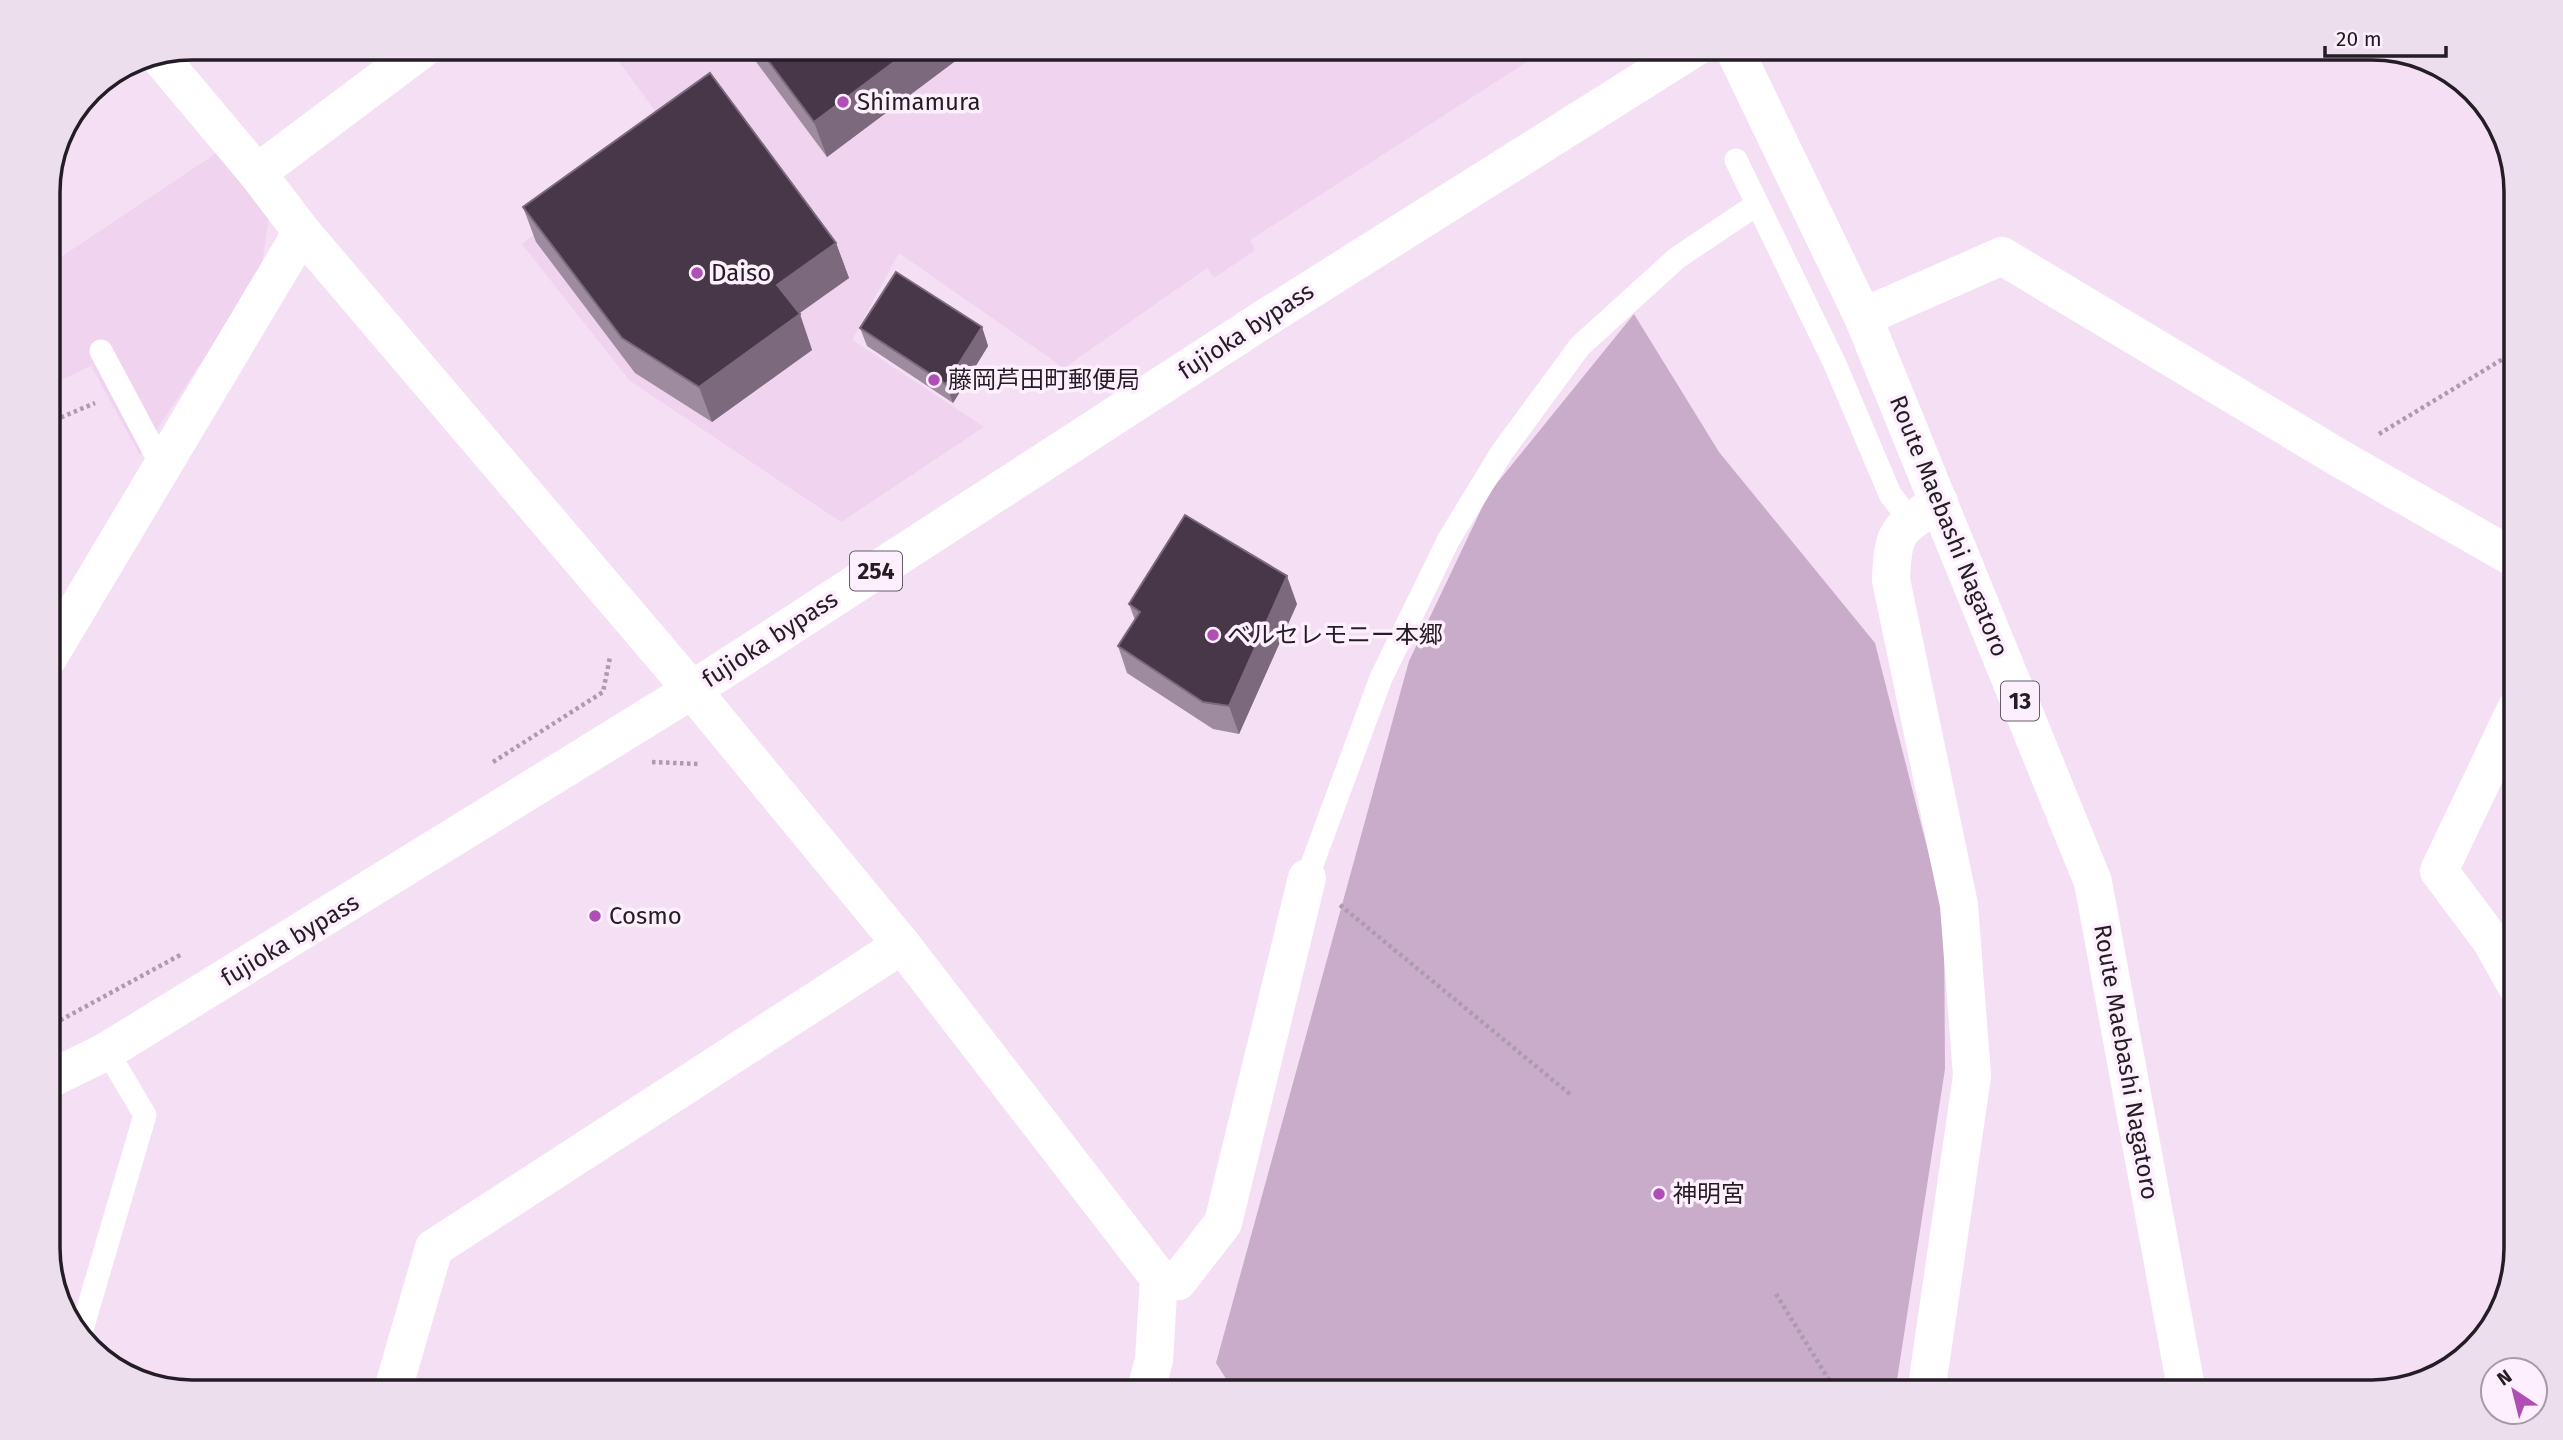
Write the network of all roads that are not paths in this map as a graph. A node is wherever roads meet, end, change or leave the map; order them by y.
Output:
1 (408, 60) edge
2 (1675, 60) edge
3 (1738, 60) edge
4 (164, 62) edge
5 (1736, 160) dead end
6 (257, 173) junction
7 (1756, 205) junction
8 (302, 232) junction
9 (1863, 317) junction
10 (101, 351) dead end
11 (161, 464) junction
12 (1925, 512) junction
13 (2503, 552) edge
14 (60, 637) edge
15 (692, 690) junction
16 (2504, 735) edge
17 (1307, 878) joint
18 (902, 945) junction
19 (2504, 963) edge
20 (107, 1051) junction
21 (60, 1074) edge
22 (1159, 1278) junction
23 (84, 1324) edge
24 (397, 1380) edge
25 (1149, 1380) edge
26 (1928, 1380) edge
27 (2185, 1380) edge

1 - 6 main road
2 - 15 main road, fujioka bypass / 254
3 - 9 main road, Route Maebashi Nagatoro / 13
4 - 6 main road
5 - 7 lane
6 - 8 main road
7 - 12 lane
7 - 17 lane
8 - 11 main road
8 - 15 main road
9 - 12 main road, Route Maebashi Nagatoro / 13
9 - 13 main road
10 - 11 lane
11 - 14 main road
12 - 26 main road
12 - 27 main road, Route Maebashi Nagatoro / 13
15 - 18 main road
15 - 20 main road, fujioka bypass / 254
16 - 19 main road
17 - 22 main road
18 - 22 main road
18 - 24 main road
20 - 21 main road, fujioka bypass / 254
20 - 23 lane
22 - 25 main road

